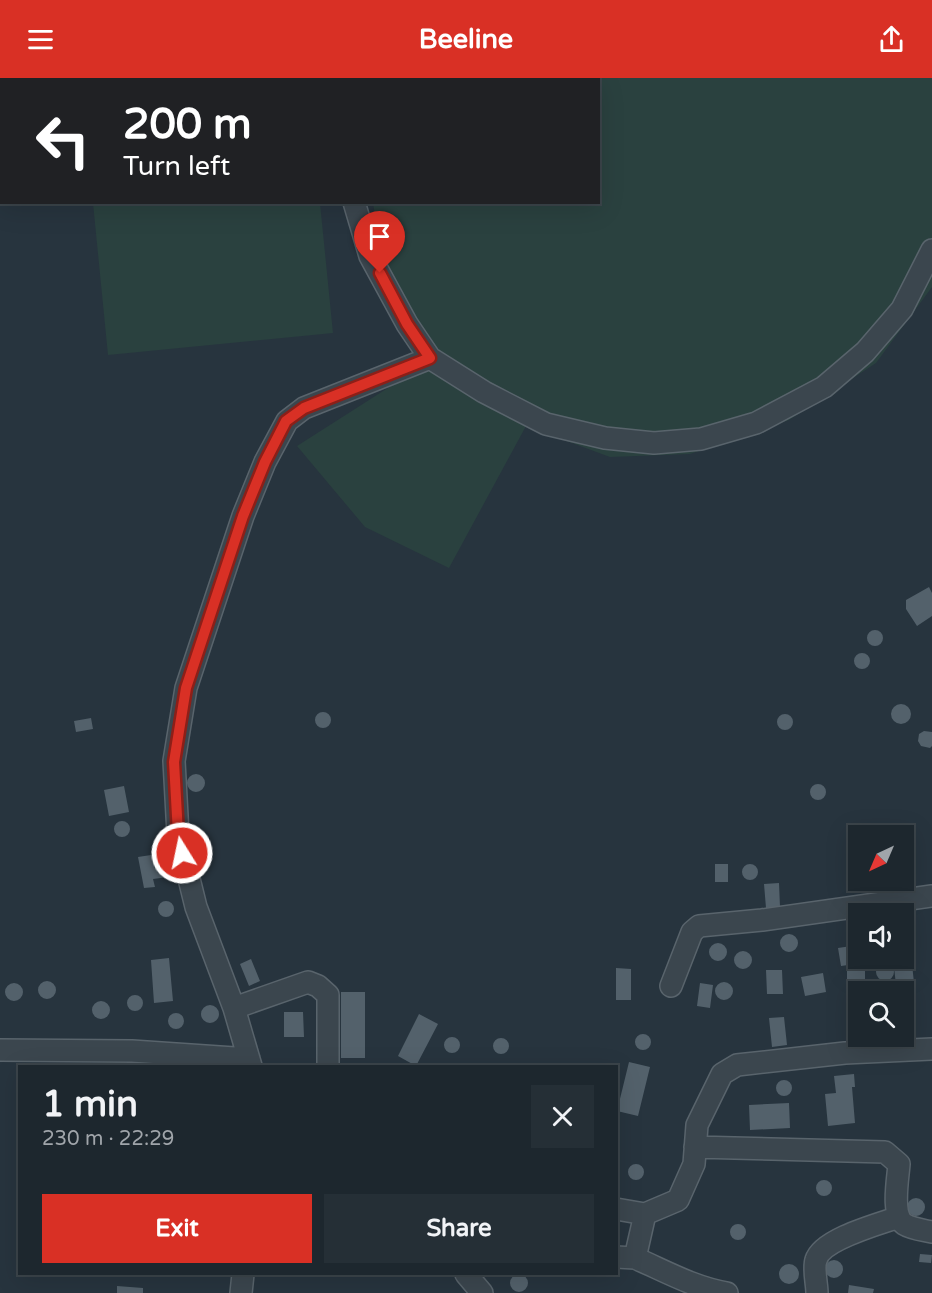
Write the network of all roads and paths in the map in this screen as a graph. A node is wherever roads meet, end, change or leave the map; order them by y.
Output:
1 (355, 204) edge
2 (932, 250) edge
3 (430, 358) junction
4 (932, 896) edge
5 (671, 986) dead end
6 (234, 1008) junction
7 (932, 1049) edge
8 (0, 1050) edge
9 (250, 1063) edge
10 (328, 1065) edge
11 (695, 1147) junction
12 (618, 1209) edge
13 (645, 1214) junction
14 (899, 1217) junction
15 (932, 1232) edge
16 (626, 1257) edge
17 (243, 1275) edge
18 (467, 1275) edge
19 (241, 1293) edge
20 (482, 1293) edge
21 (727, 1293) edge
22 (817, 1293) edge

1 - 3 street
2 - 3 street
3 - 6 street
4 - 5 street
6 - 9 street
6 - 10 street
7 - 11 street
8 - 9 street
11 - 13 street
11 - 14 street
12 - 13 street
13 - 16 street
14 - 15 street
14 - 22 street
16 - 21 street
17 - 19 street
18 - 20 street

